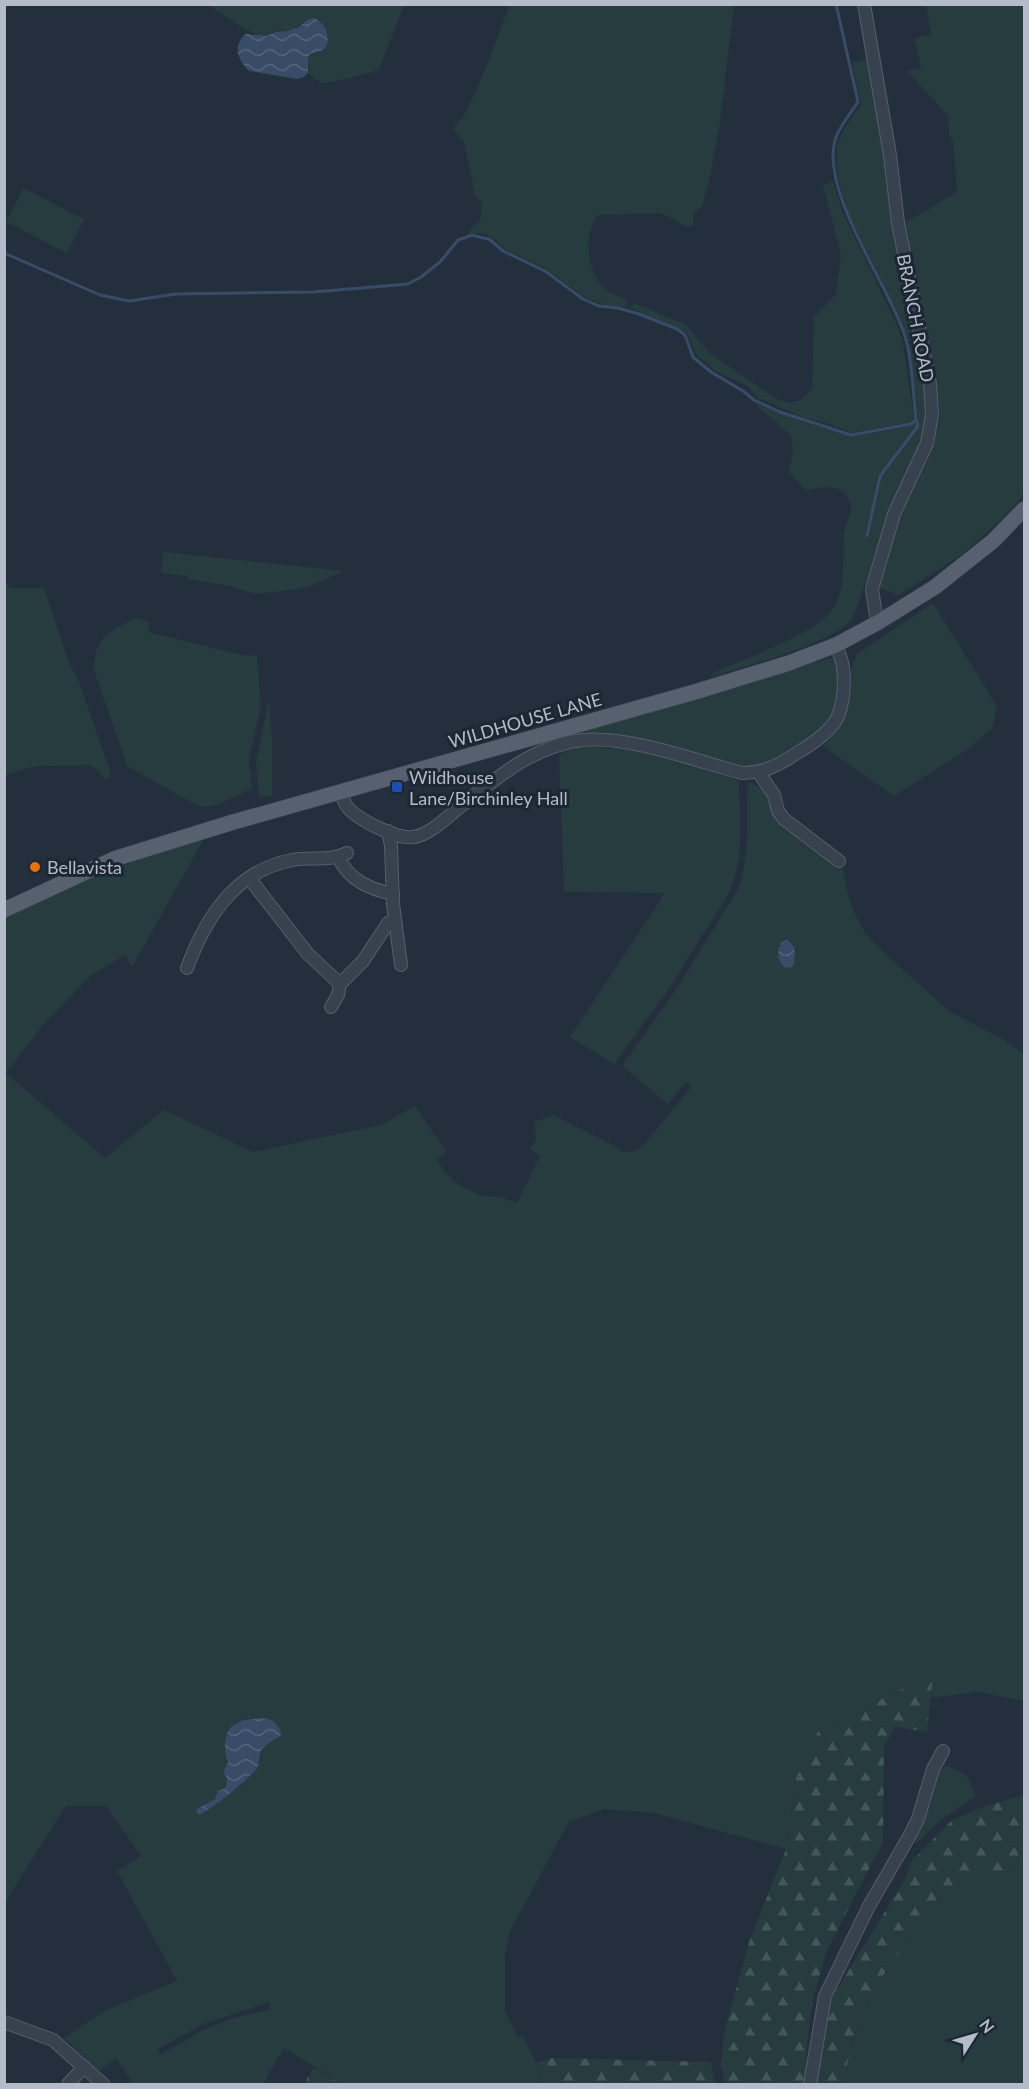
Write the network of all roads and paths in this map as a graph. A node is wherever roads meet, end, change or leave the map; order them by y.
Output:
1 (864, 4) edge
2 (1024, 509) edge
3 (877, 623) junction
4 (836, 645) junction
5 (759, 773) junction
6 (340, 792) junction
7 (388, 831) junction
8 (839, 861) dead end
9 (249, 878) junction
10 (393, 894) junction
11 (4, 910) edge
12 (395, 919) junction
13 (401, 965) dead end
14 (187, 968) dead end
15 (340, 984) junction
16 (331, 1007) dead end
17 (943, 1751) dead end
18 (4, 2022) edge
19 (84, 2067) junction
20 (68, 2085) edge
21 (103, 2085) edge
22 (810, 2085) edge

1 - 3 street, BRANCH ROAD
2 - 3 main road, WILDHOUSE LANE
3 - 4 main road, WILDHOUSE LANE
4 - 5 street
4 - 6 main road, WILDHOUSE LANE
5 - 7 street
5 - 8 street
6 - 7 street
6 - 11 main road, WILDHOUSE LANE
7 - 10 street
9 - 10 street
9 - 14 street
9 - 15 street
10 - 12 street
12 - 13 street
12 - 15 street
15 - 16 street
17 - 22 street
18 - 19 street
19 - 20 street
19 - 21 street

